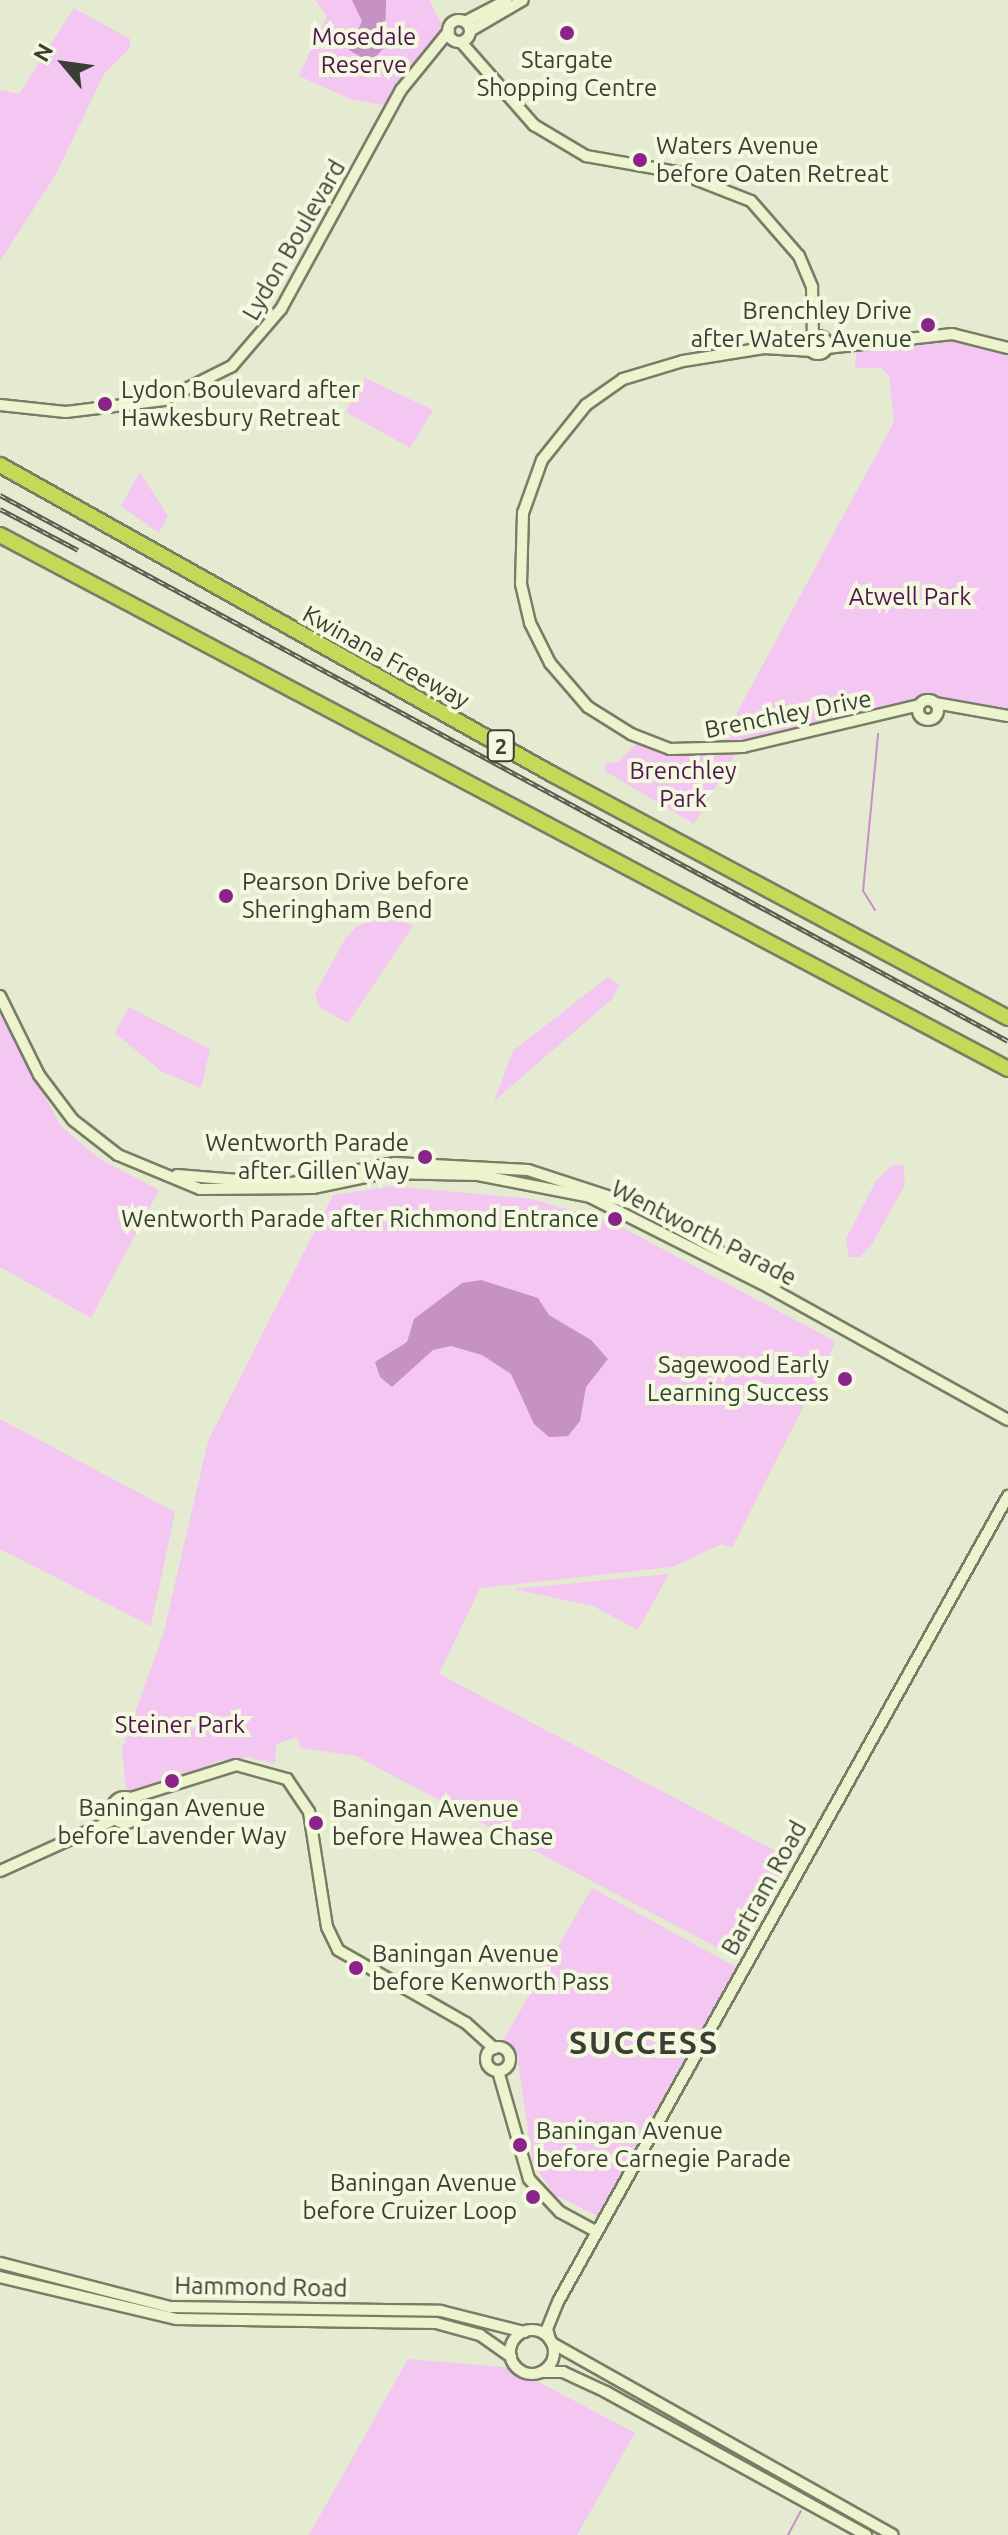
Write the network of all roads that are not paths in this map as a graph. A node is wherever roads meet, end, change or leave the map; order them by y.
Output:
1 (507, 0) edge
2 (523, 0) edge
3 (449, 31) junction
4 (464, 34) junction
5 (436, 46) junction
6 (818, 342) junction
7 (1008, 348) edge
8 (0, 405) edge
9 (0, 465) edge
10 (0, 535) edge
11 (936, 708) junction
12 (920, 711) junction
13 (1008, 716) edge
14 (0, 996) edge
15 (1008, 1018) edge
16 (1008, 1069) edge
17 (167, 1174) junction
18 (1008, 1413) edge
19 (1008, 1420) edge
20 (1008, 1496) edge
21 (153, 1794) junction
22 (131, 1798) junction
23 (138, 1812) junction
24 (114, 1815) junction
25 (0, 1871) edge
26 (490, 2052) junction
27 (502, 2069) junction
28 (597, 2232) junction
29 (0, 2263) edge
30 (0, 2277) edge
31 (559, 2300) junction
32 (524, 2332) junction
33 (551, 2342) junction
34 (511, 2357) junction
35 (541, 2372) junction
36 (866, 2535) edge
37 (893, 2535) edge

1 - 4 street, Lydon Boulevard
2 - 4 street, Lydon Boulevard
3 - 4 street
3 - 4 street, Lydon Boulevard
3 - 5 street, Lydon Boulevard
4 - 5 street, Lydon Boulevard
4 - 6 street
5 - 8 street, Lydon Boulevard
6 - 7 street, Brenchley Drive
6 - 12 street, Brenchley Drive
9 - 15 highway, Kwinana Freeway / 2
10 - 16 highway, 2
11 - 12 street
11 - 12 street
11 - 13 street
14 - 17 street, Wentworth Parade
17 - 18 street, Wentworth Parade
17 - 19 street, Wentworth Parade
20 - 28 street, Bartram Road
21 - 22 street
21 - 23 street
21 - 26 street
22 - 23 street
22 - 24 street
23 - 24 street
24 - 25 street
26 - 27 street
26 - 27 street
27 - 28 street
28 - 31 street, Bartram Road
29 - 32 street, Hammond Road
30 - 34 street, Hammond Road
31 - 32 street, Bartram Road
31 - 33 street, Bartram Road
32 - 33 street
32 - 34 street
33 - 35 street
33 - 37 street
34 - 35 street
35 - 36 street

